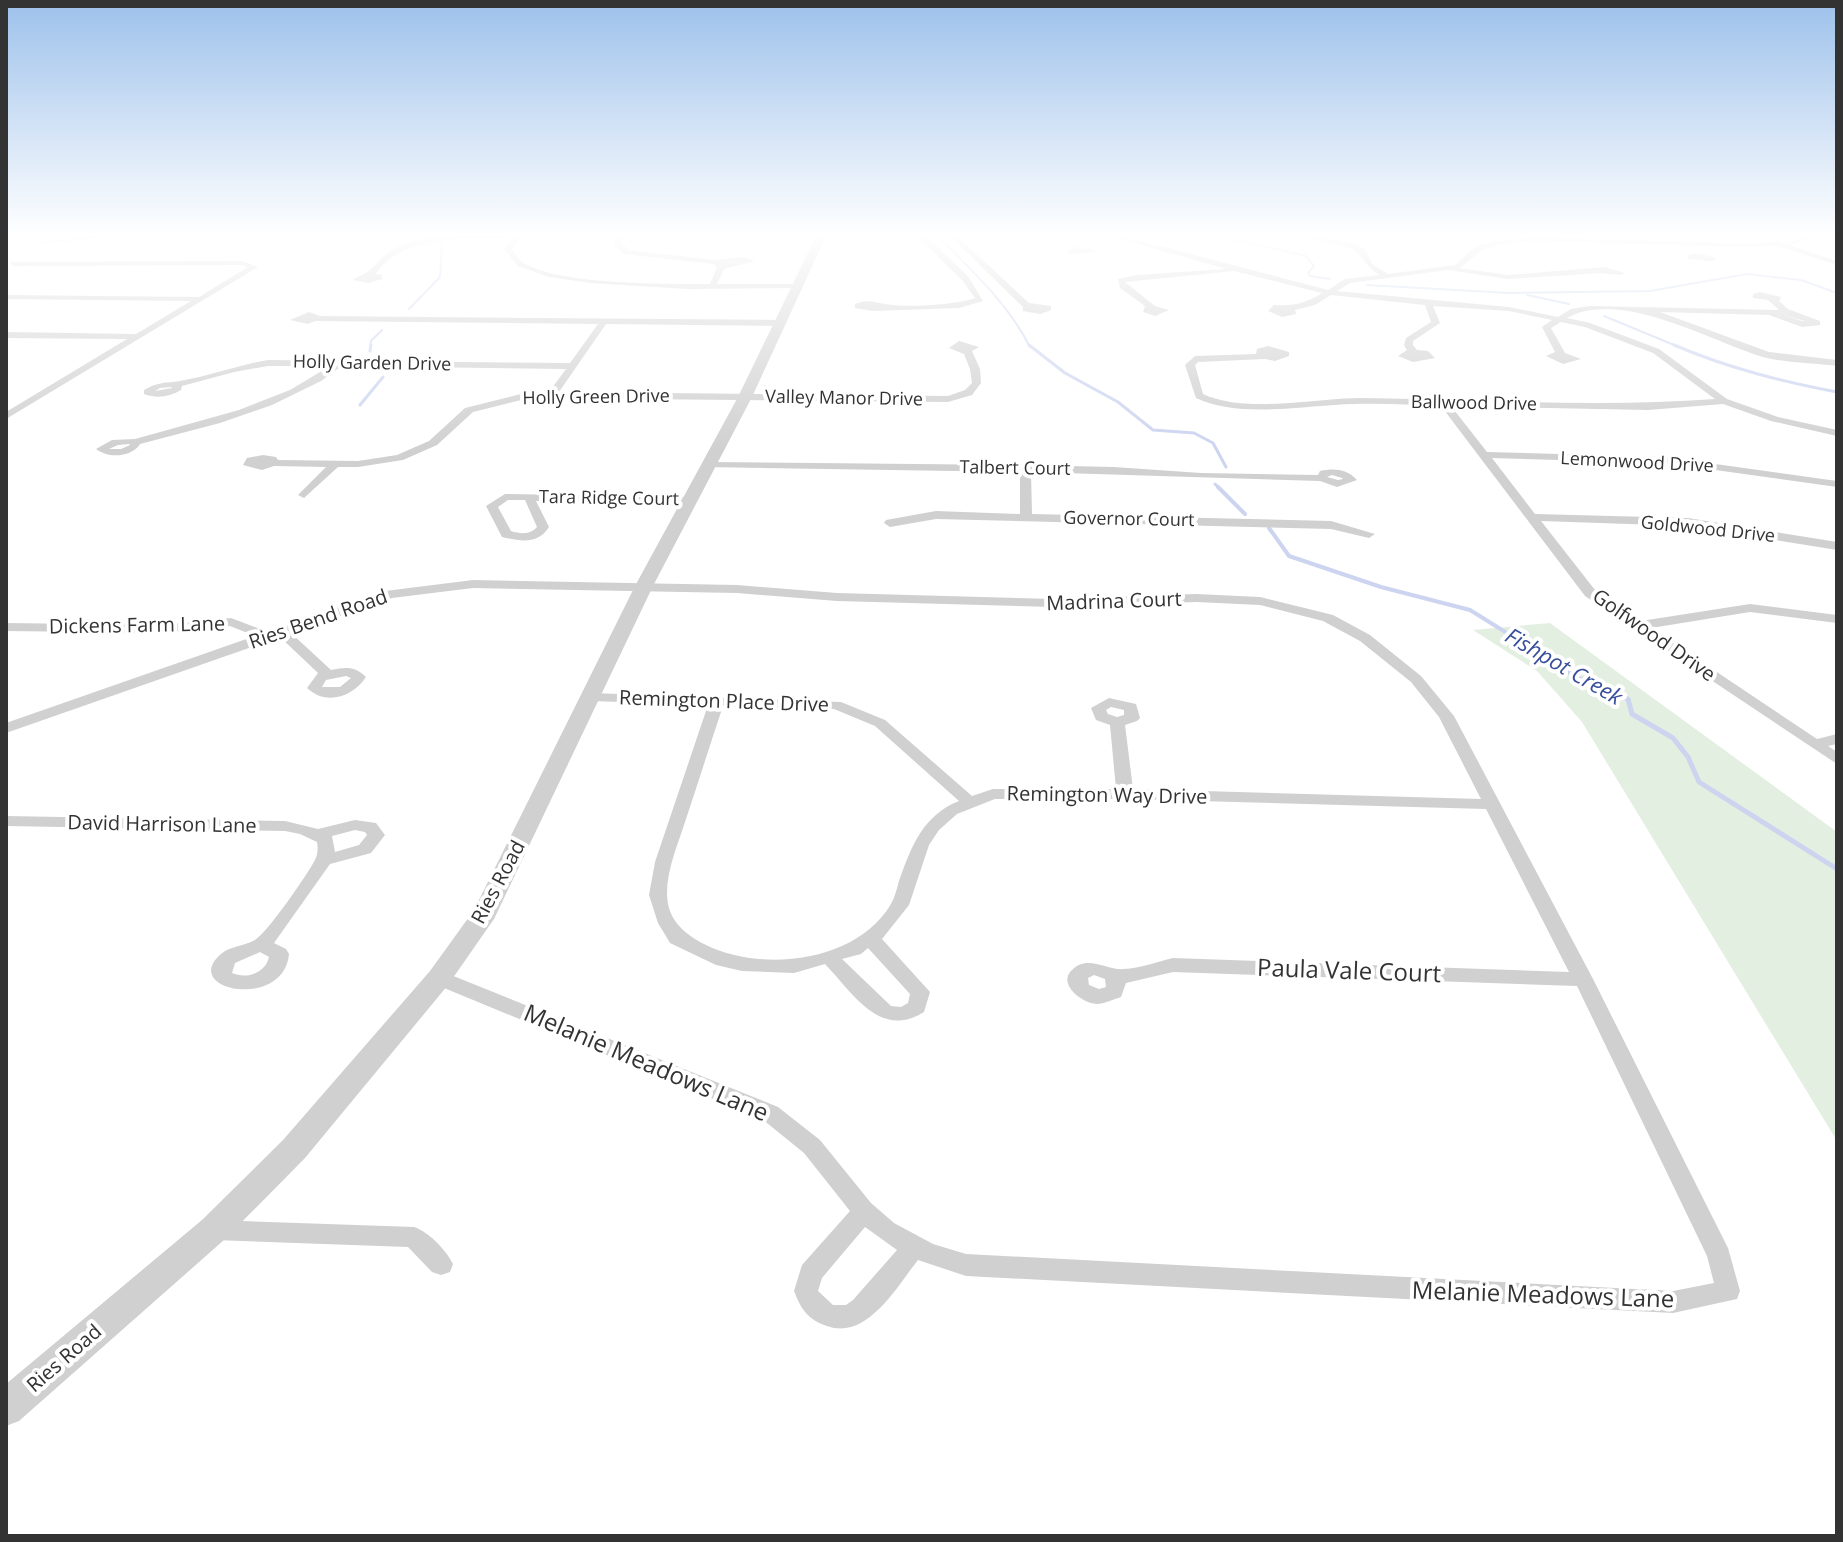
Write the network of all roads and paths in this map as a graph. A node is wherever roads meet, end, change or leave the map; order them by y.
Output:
1 (193, 306) edge
2 (787, 306) edge
3 (959, 306) edge
4 (1301, 306) edge
5 (1429, 306) edge
6 (1468, 306) edge
7 (1779, 306) edge
8 (879, 307) dead end
9 (1644, 308) junction
10 (1290, 309) dead end
11 (1785, 311) junction
12 (1771, 315) junction
13 (1560, 318) junction
14 (316, 319) dead end
15 (604, 321) junction
16 (779, 323) junction
17 (6, 335) edge
18 (139, 337) junction
19 (967, 351) dead end
20 (1413, 351) dead end
21 (1561, 354) dead end
22 (1265, 356) dead end
23 (341, 363) junction
24 (1837, 363) edge
25 (571, 366) junction
26 (176, 385) dead end
27 (553, 394) junction
28 (745, 397) junction
29 (1724, 401) junction
30 (1443, 402) junction
31 (6, 416) edge
32 (1837, 433) edge
33 (135, 442) dead end
34 (1485, 455) junction
35 (273, 463) dead end
36 (335, 464) junction
37 (709, 465) junction
38 (1025, 468) junction
39 (1321, 478) dead end
40 (1837, 484) edge
41 (304, 495) dead end
42 (529, 497) dead end
43 (688, 500) junction
44 (1026, 517) junction
45 (1531, 517) junction
46 (890, 523) dead end
47 (1369, 534) dead end
48 (1837, 546) edge
49 (644, 586) junction
50 (1837, 619) edge
51 (1638, 626) junction
52 (6, 627) edge
53 (281, 631) junction
54 (266, 636) junction
55 (327, 674) dead end
56 (591, 697) junction
57 (717, 700) junction
58 (1117, 722) dead end
59 (6, 728) edge
60 (1837, 739) edge
61 (1815, 744) junction
62 (1837, 759) edge
63 (1125, 794) junction
64 (968, 801) junction
65 (1493, 804) junction
66 (6, 821) edge
67 (317, 835) junction
68 (324, 860) junction
69 (870, 938) junction
70 (262, 945) dead end
71 (830, 958) junction
72 (439, 978) junction
73 (1116, 978) dead end
74 (1583, 979) junction
75 (864, 1211) junction
76 (213, 1230) junction
77 (914, 1247) junction
78 (441, 1264) dead end
79 (6, 1408) edge

1 - 18 street
2 - 16 street, Ries Road
3 - 8 street
4 - 10 street
5 - 20 street
6 - 13 street
7 - 11 street
9 - 12 street
9 - 13 street
9 - 24 street
11 - 12 street
11 - 12 street
13 - 21 street
13 - 29 street
14 - 15 street
15 - 16 street
15 - 25 street
16 - 28 street, Ries Road
17 - 18 street
18 - 31 street
19 - 28 street, Valley Manor Drive
22 - 30 street, Ballwood Drive
23 - 25 street, Holly Garden Drive
23 - 26 street, Holly Garden Drive
23 - 33 street
25 - 27 street
27 - 28 street, Holly Green Drive
27 - 36 street, Holly Green Drive
28 - 37 street, Ries Road
29 - 30 street, Ballwood Drive
29 - 32 street
30 - 34 street, Golfwood Drive
34 - 40 street, Lemonwood Drive
34 - 45 street, Golfwood Drive
35 - 36 street, Holly Green Drive
36 - 41 street
37 - 38 street, Talbert Court
37 - 43 street, Ries Road
38 - 39 street, Talbert Court
38 - 44 street
42 - 43 street, Tara Ridge Court
43 - 49 street, Ries Road
44 - 46 street, Governor Court
44 - 47 street, Governor Court
45 - 48 street, Goldwood Drive
45 - 51 street, Golfwood Drive
49 - 53 street, Ries Bend Road
49 - 56 street, Ries Road
49 - 65 street, Madrina Court
50 - 51 street
51 - 61 street, Golfwood Drive
52 - 54 street, Dickens Farm Lane
53 - 54 street, Ries Bend Road
53 - 55 street
54 - 59 street, Ries Bend Road
56 - 57 street, Remington Place Drive
56 - 72 street, Ries Road
57 - 64 street, Remington Place Drive
57 - 71 street, Remington Way Drive
58 - 63 street
60 - 61 street
61 - 62 street, Golfwood Drive
63 - 64 street, Remington Way Drive
63 - 65 street, Remington Way Drive
64 - 69 street, Remington Way Drive
65 - 74 street, Melanie Meadows Lane
66 - 67 street, David Harrison Lane
67 - 68 street
67 - 68 street, David Harrison Lane
68 - 70 street
69 - 71 street, Remington Way Drive
69 - 71 street
72 - 75 street, Melanie Meadows Lane
72 - 76 street, Ries Road
73 - 74 street, Paula Vale Court
74 - 77 street, Melanie Meadows Lane
75 - 77 street, Melanie Meadows Lane
75 - 77 street
76 - 78 street
76 - 79 street, Ries Road

